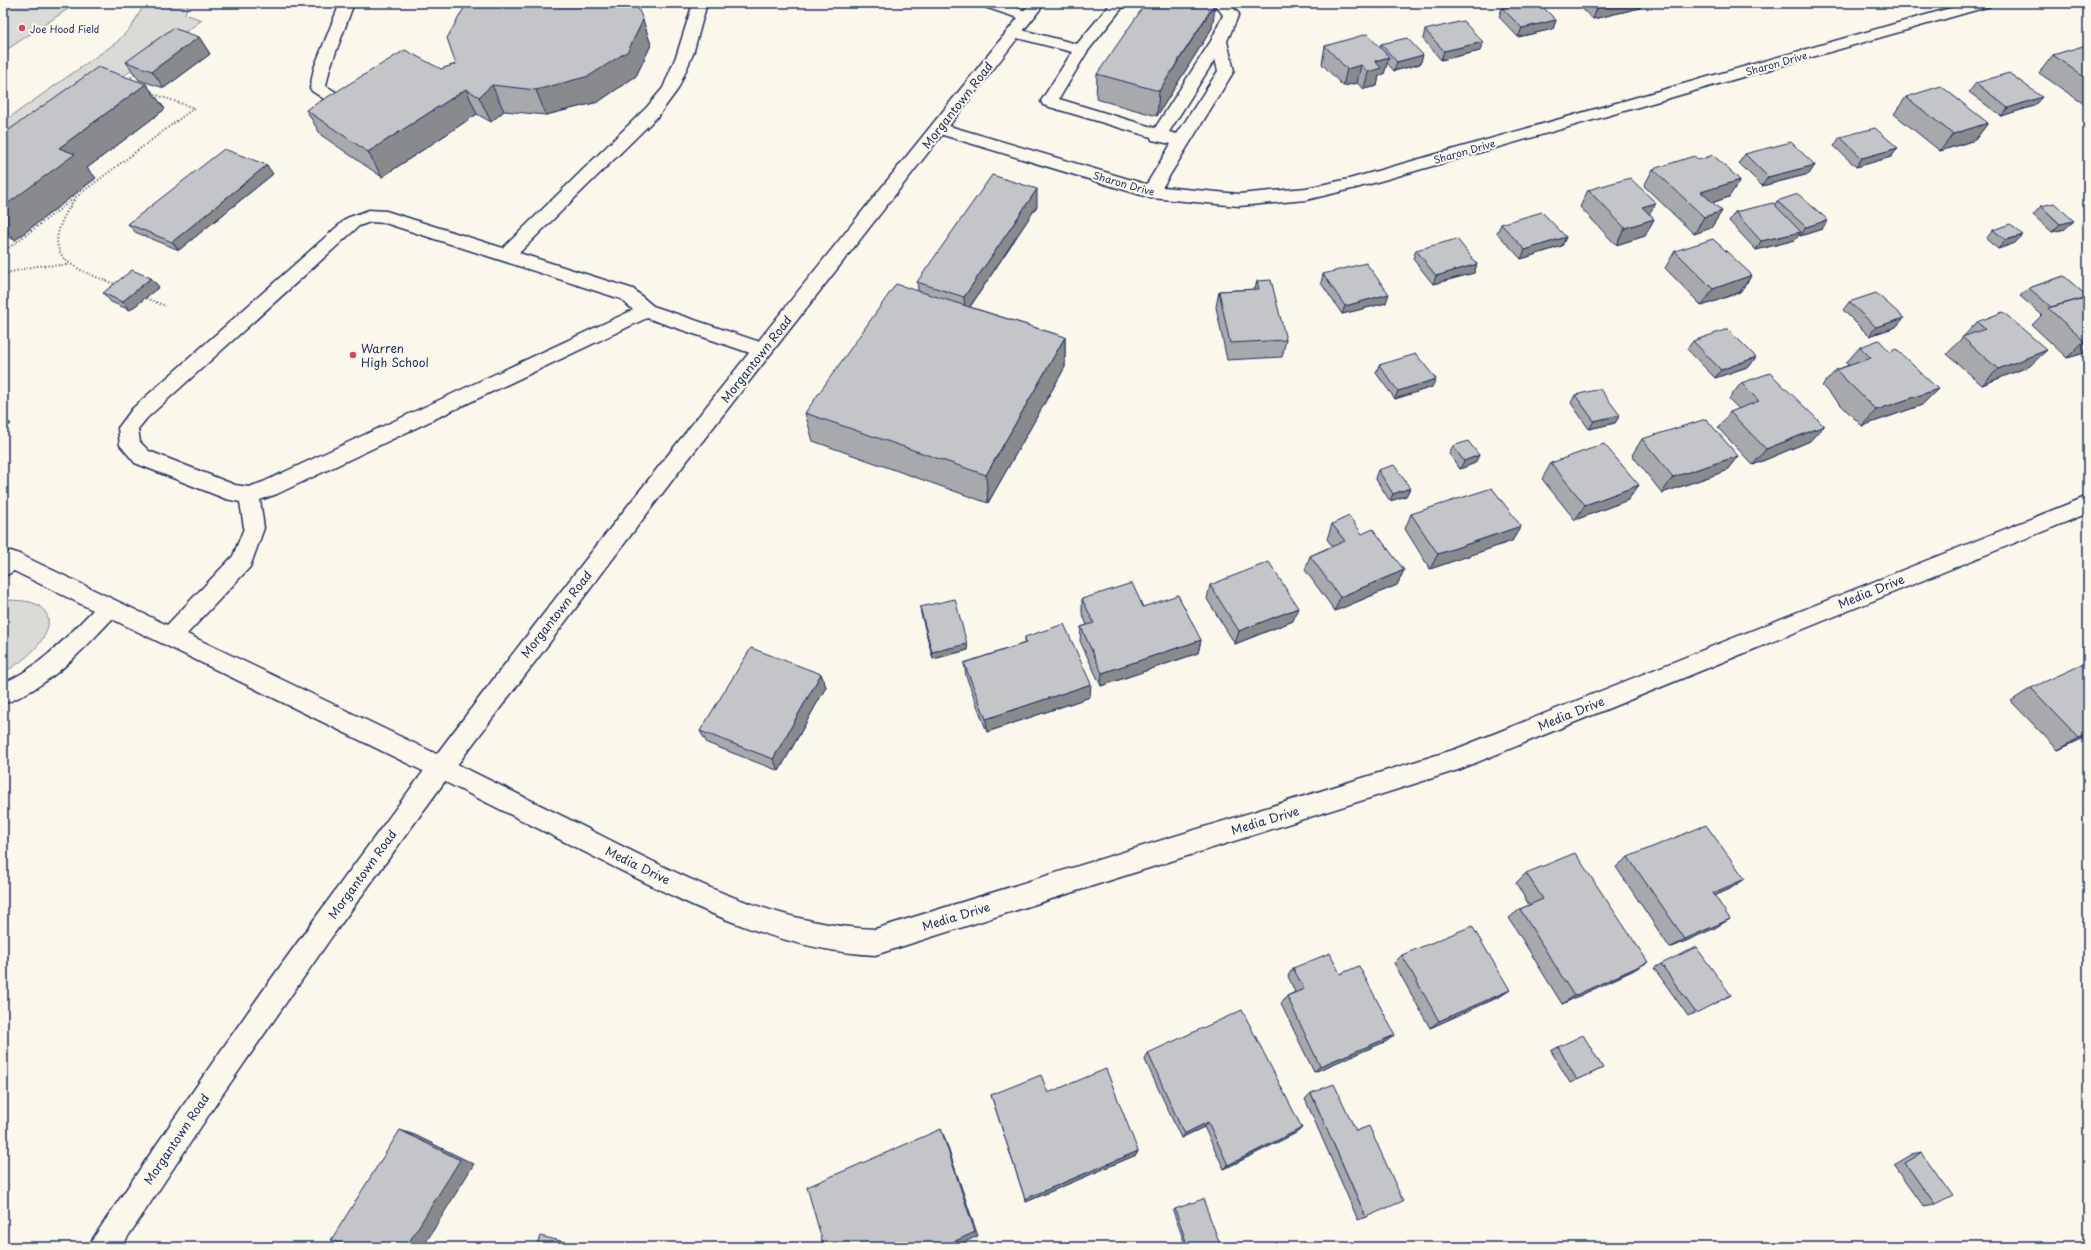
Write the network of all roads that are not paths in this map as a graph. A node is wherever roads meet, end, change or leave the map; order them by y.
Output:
1 (347, 3) edge
2 (700, 3) edge
3 (987, 3) edge
4 (1119, 3) edge
5 (1985, 3) edge
6 (1226, 8) edge
7 (1033, 10) edge
8 (1014, 33) junction
9 (1219, 41) junction
10 (1081, 50) junction
11 (351, 109) edge
12 (939, 128) junction
13 (1158, 136) junction
14 (1181, 142) junction
15 (1151, 192) junction
16 (506, 256) junction
17 (646, 311) junction
18 (762, 350) junction
19 (249, 495) junction
20 (2088, 504) edge
21 (3, 568) edge
22 (109, 607) junction
23 (170, 637) junction
24 (3, 694) edge
25 (439, 767) junction
26 (104, 1247) edge

1 - 11 street
2 - 16 street
3 - 7 street
4 - 10 street
5 - 15 street, Sharon Drive
6 - 9 street
7 - 8 street, Morgantown Road
8 - 10 street
8 - 12 street, Morgantown Road
9 - 13 street
9 - 14 street
10 - 13 street
12 - 15 street, Sharon Drive
12 - 18 street, Morgantown Road
13 - 14 street
14 - 15 street
16 - 17 street
16 - 19 street
17 - 18 street
17 - 19 street
18 - 25 street, Morgantown Road
19 - 23 street
20 - 25 street, Media Drive
21 - 22 street, Media Drive
22 - 23 street, Media Drive
22 - 24 street
23 - 25 street, Media Drive
25 - 26 street, Morgantown Road

